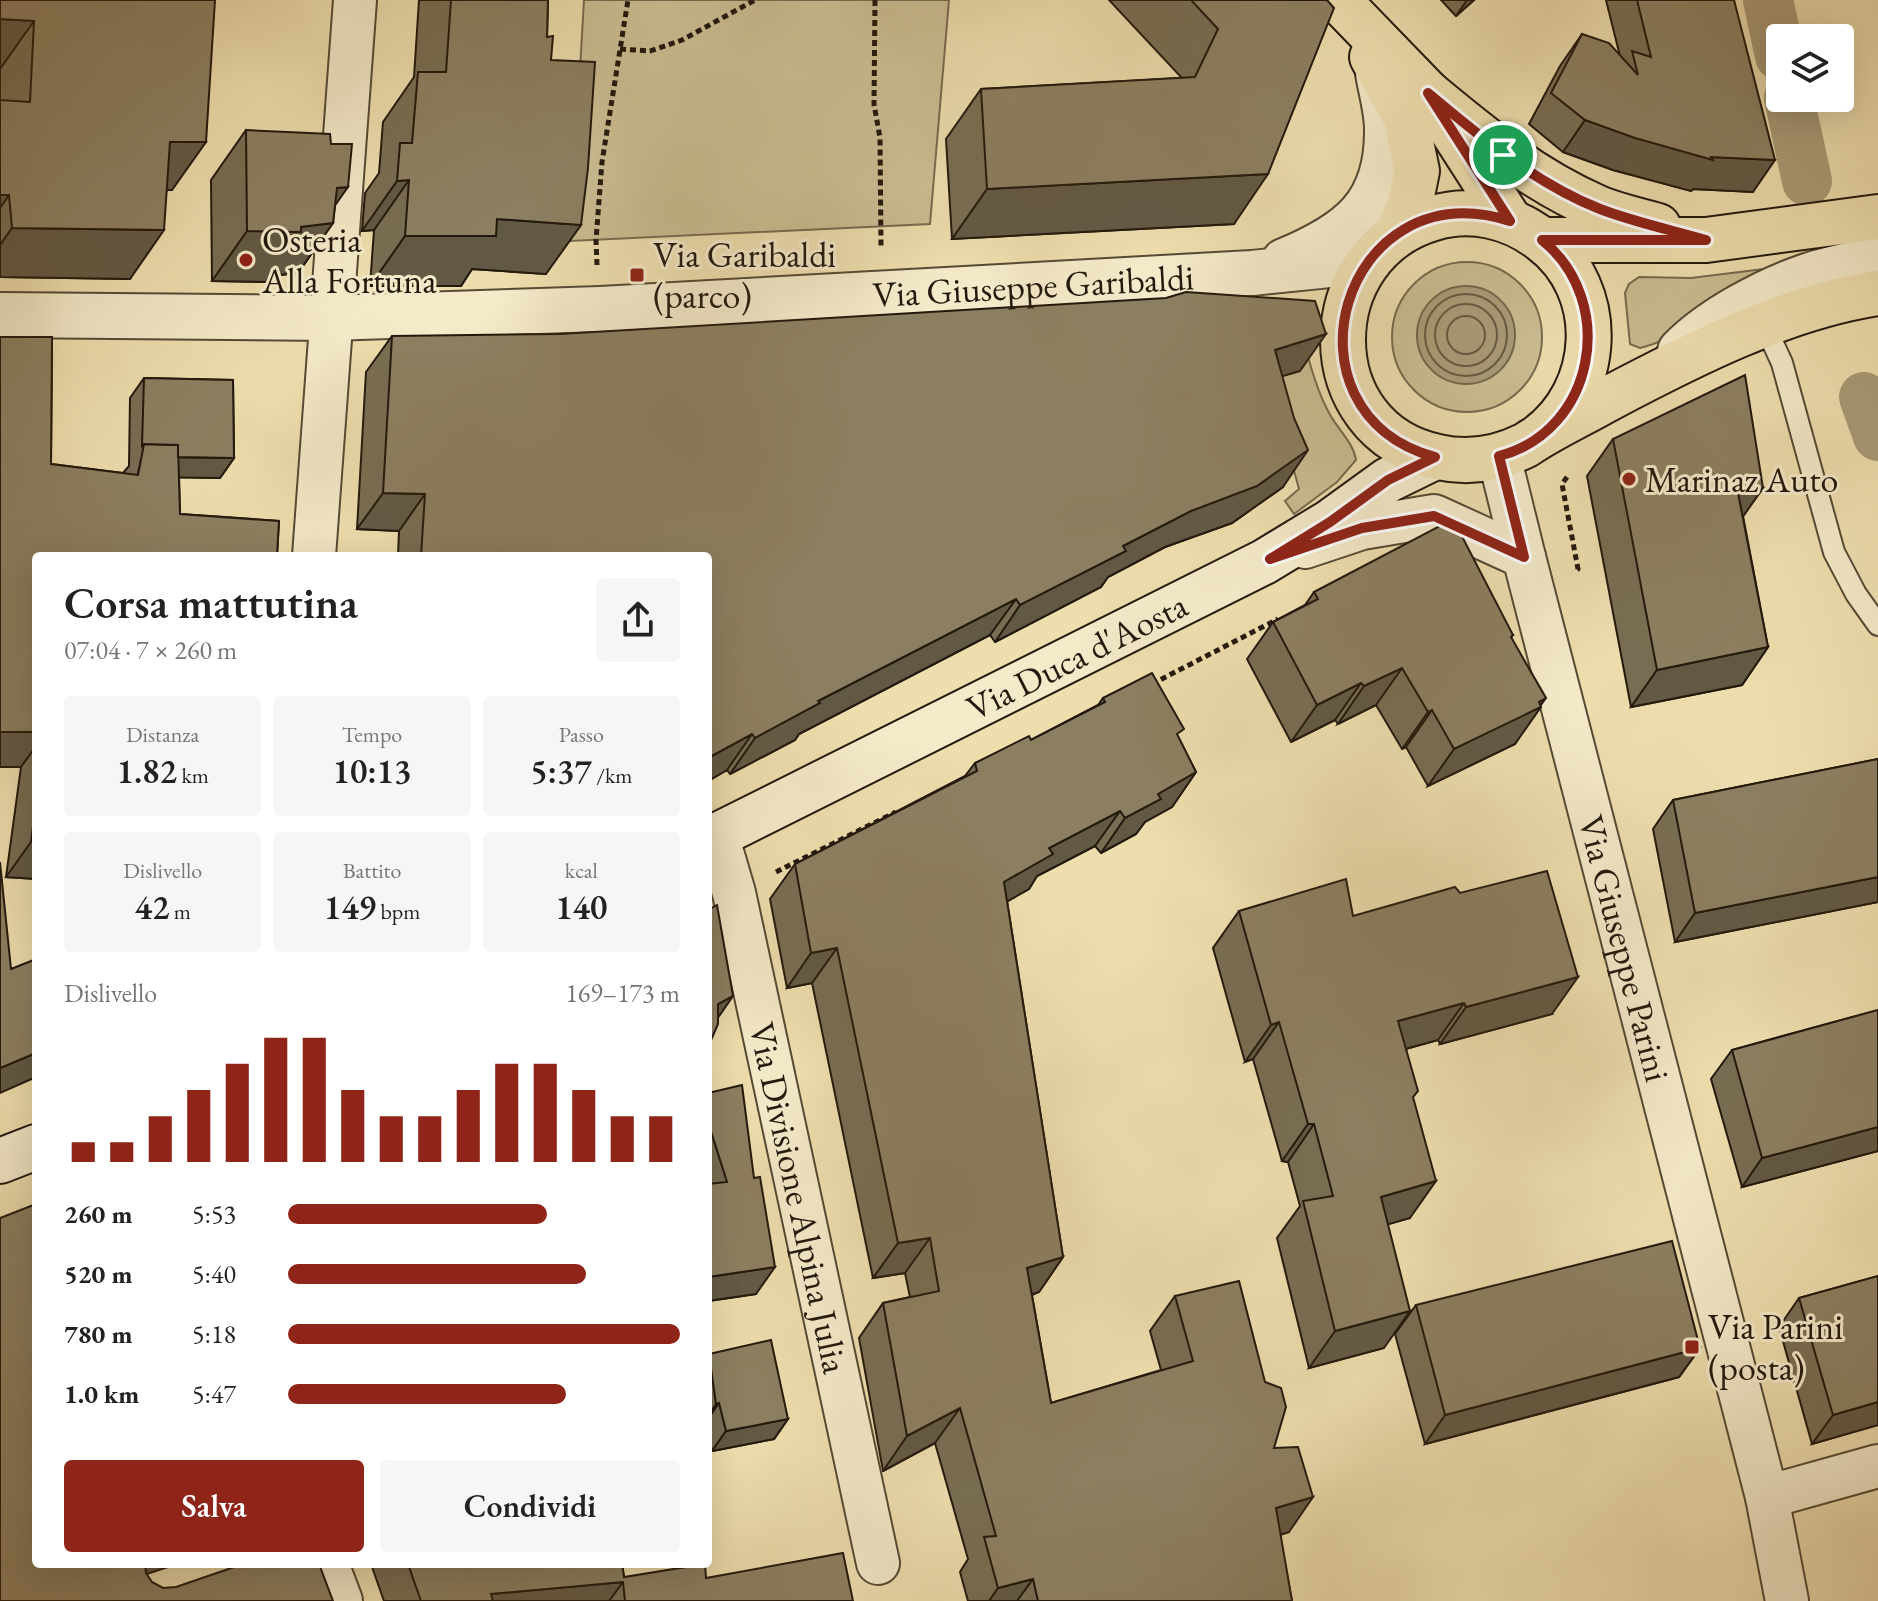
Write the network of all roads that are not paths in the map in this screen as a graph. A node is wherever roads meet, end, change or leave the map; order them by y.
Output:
1 (355, 0) edge
2 (1338, 0) edge
3 (1377, 67) junction
4 (1428, 93) junction
5 (1878, 217) edge
6 (1526, 231) junction
7 (1706, 240) junction
8 (1383, 247) junction
9 (1878, 258) edge
10 (1252, 273) junction
11 (1878, 293) edge
12 (0, 315) edge
13 (330, 318) junction
14 (1765, 326) junction
15 (1658, 372) junction
16 (1518, 447) junction
17 (1435, 457) junction
18 (314, 552) edge
19 (1524, 557) junction
20 (1270, 559) junction
21 (1878, 625) edge
22 (712, 837) edge
23 (32, 1149) edge
24 (0, 1161) edge
25 (1878, 1466) edge
26 (1767, 1497) junction
27 (878, 1563) dead end
28 (329, 1568) edge
29 (341, 1601) edge
30 (1787, 1601) edge

1 - 13 street
2 - 3 main road
2 - 4 main road
3 - 8 main road
3 - 10 street
4 - 6 main road
4 - 7 main road
5 - 7 main road
6 - 7 main road
6 - 8 main road
6 - 16 main road
8 - 10 street, Via Giuseppe Garibaldi
8 - 17 main road
9 - 15 street
10 - 13 street, Via Giuseppe Garibaldi
11 - 14 main road
12 - 13 street, Via Giuseppe Garibaldi
13 - 18 street
14 - 15 main road
14 - 21 lane
15 - 16 main road
16 - 17 main road
16 - 19 street, Via Giuseppe Parini
17 - 20 street, Via Duca d'Aosta
19 - 20 street
19 - 26 street, Via Giuseppe Parini
20 - 22 street, Via Duca d'Aosta
22 - 27 street, Via Divisione Alpina Julia
23 - 24 street
25 - 26 street
26 - 30 street, Via Giuseppe Parini
28 - 29 street

